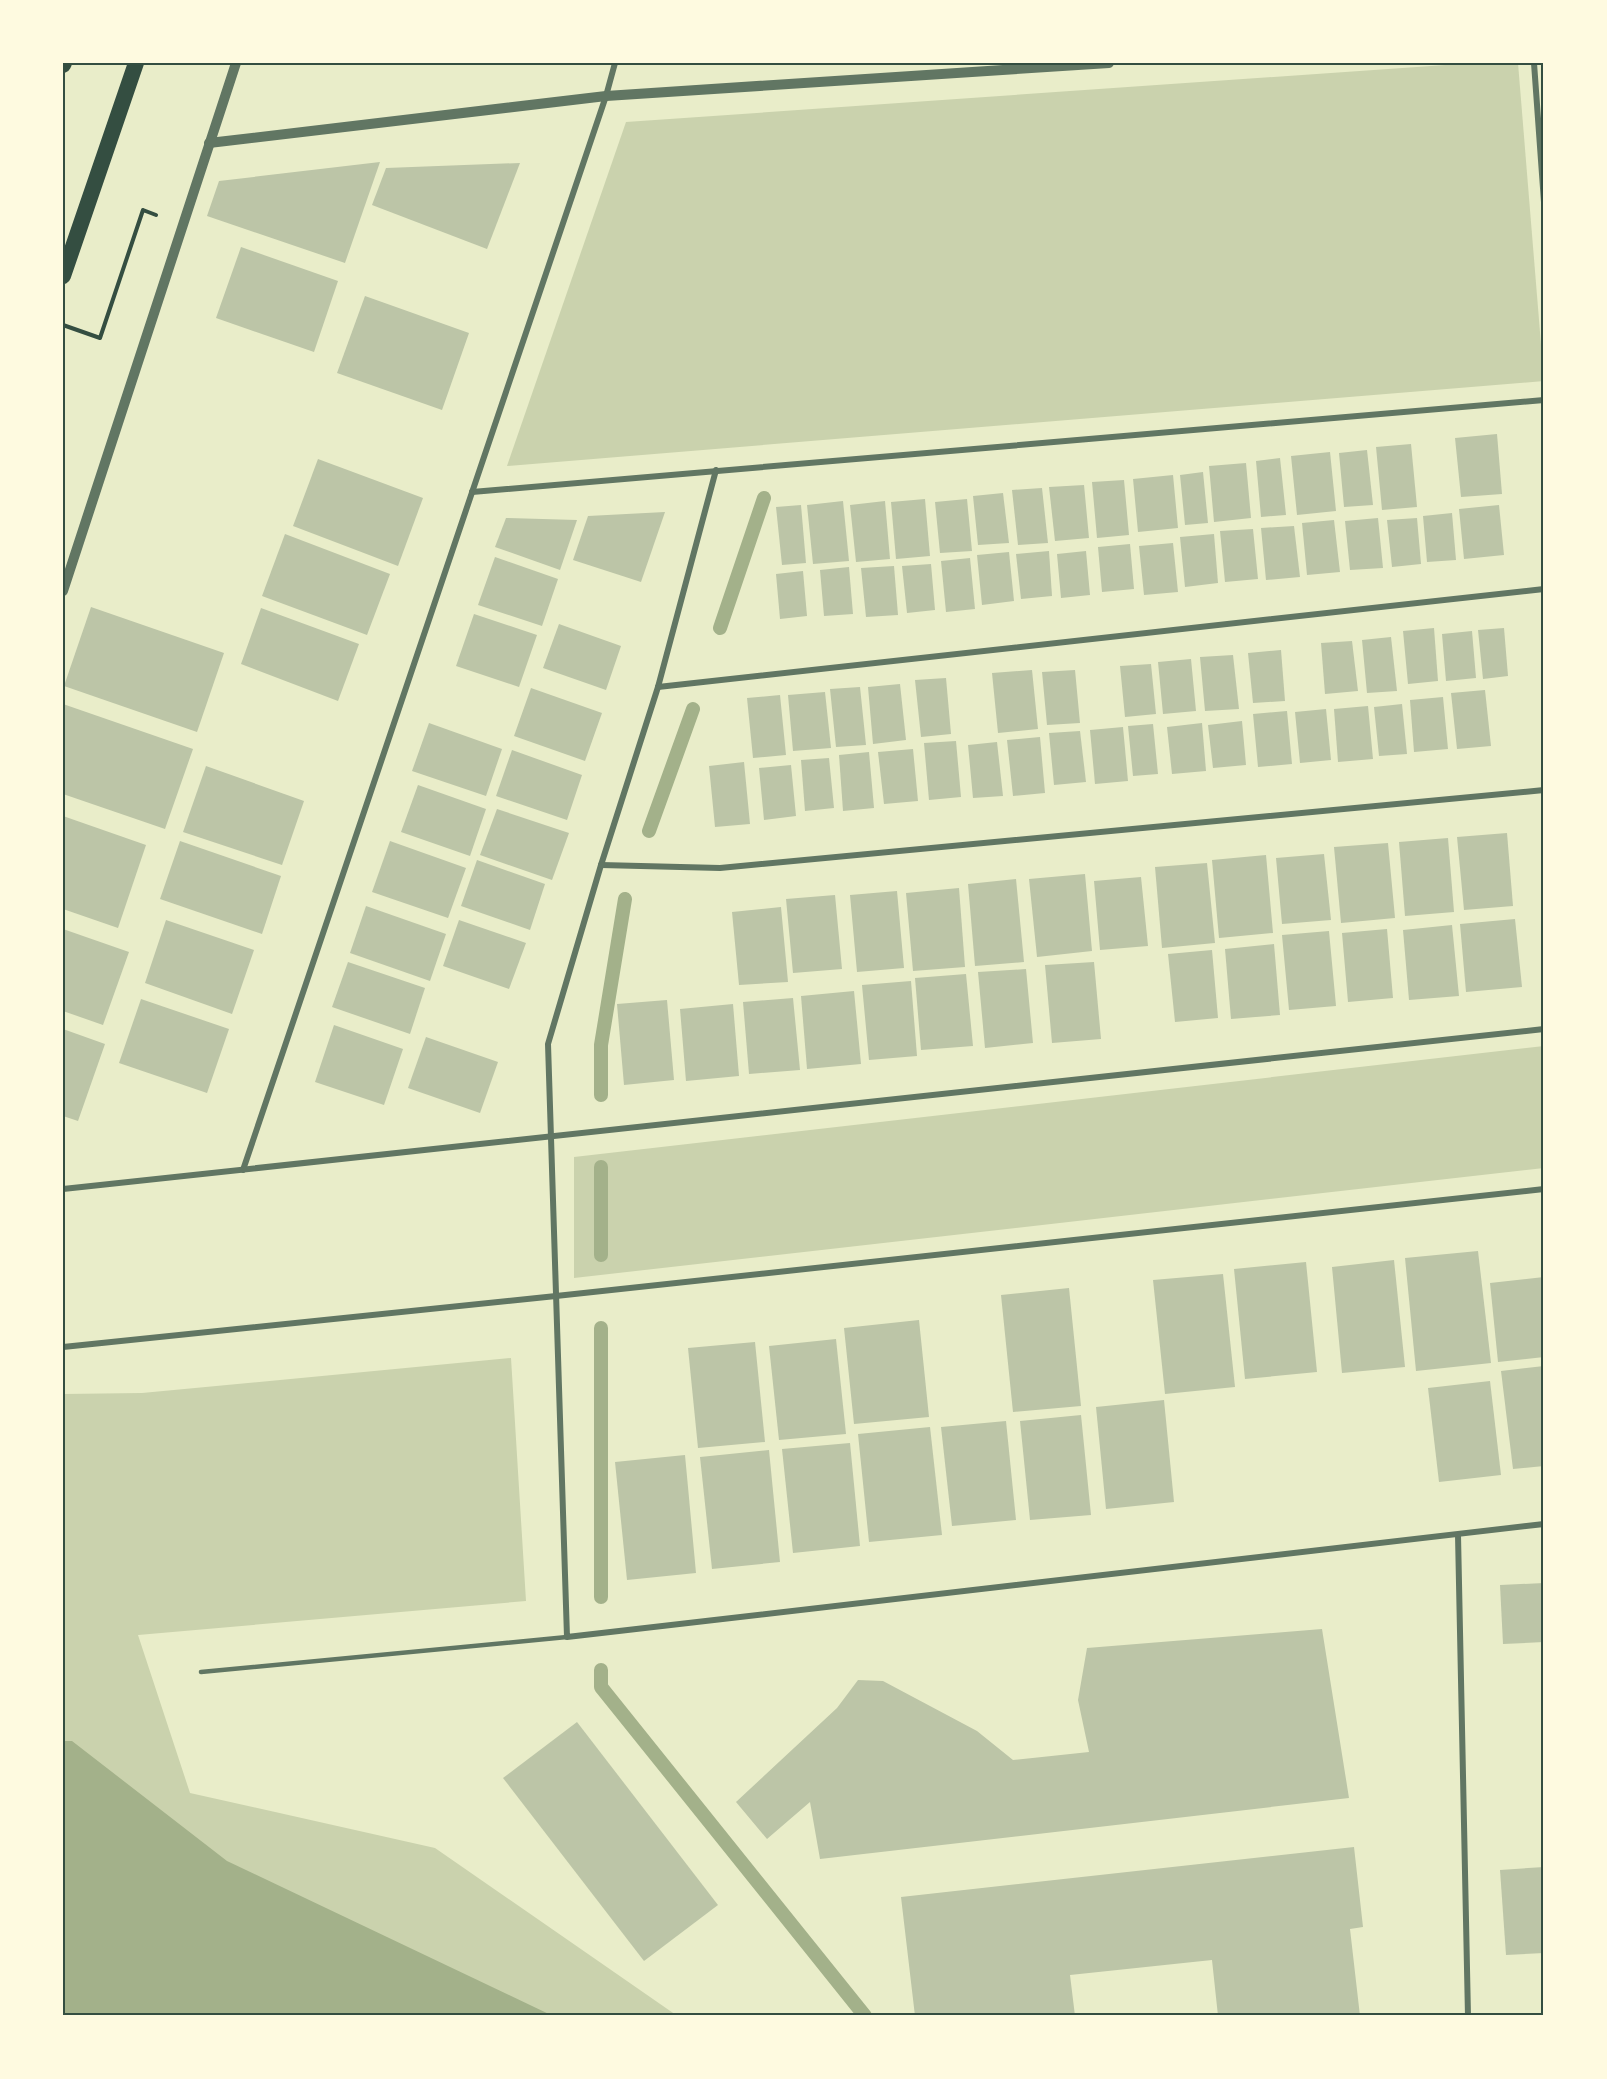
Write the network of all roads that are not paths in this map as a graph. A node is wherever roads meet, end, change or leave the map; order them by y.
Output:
1 (136, 63) edge
2 (236, 63) edge
3 (615, 63) edge
4 (1108, 63) edge
5 (1534, 63) edge
6 (606, 96) junction
7 (209, 143) junction
8 (1544, 202) edge
9 (63, 276) edge
10 (1544, 400) edge
11 (716, 470) junction
12 (472, 492) junction
13 (1544, 589) edge
14 (63, 591) edge
15 (658, 687) junction
16 (1544, 790) edge
17 (601, 866) junction
18 (1544, 1029) edge
19 (551, 1137) junction
20 (243, 1170) junction
21 (63, 1189) edge
22 (1544, 1190) edge
23 (556, 1296) junction
24 (63, 1347) edge
25 (1544, 1524) edge
26 (1458, 1535) junction
27 (567, 1637) junction
28 (201, 1672) dead end
29 (1468, 2016) edge

1 - 9 highway
2 - 7 street
3 - 6 street
4 - 6 street
5 - 8 street
6 - 7 street
6 - 12 street
7 - 14 street
10 - 11 street
11 - 12 street
11 - 15 street
12 - 20 street
13 - 15 street
15 - 17 street
16 - 17 street
17 - 19 street
18 - 19 street
19 - 20 street
19 - 23 street
20 - 21 street
22 - 23 street
23 - 24 street
23 - 27 street
25 - 26 street
26 - 27 street
26 - 29 street
27 - 28 lane

